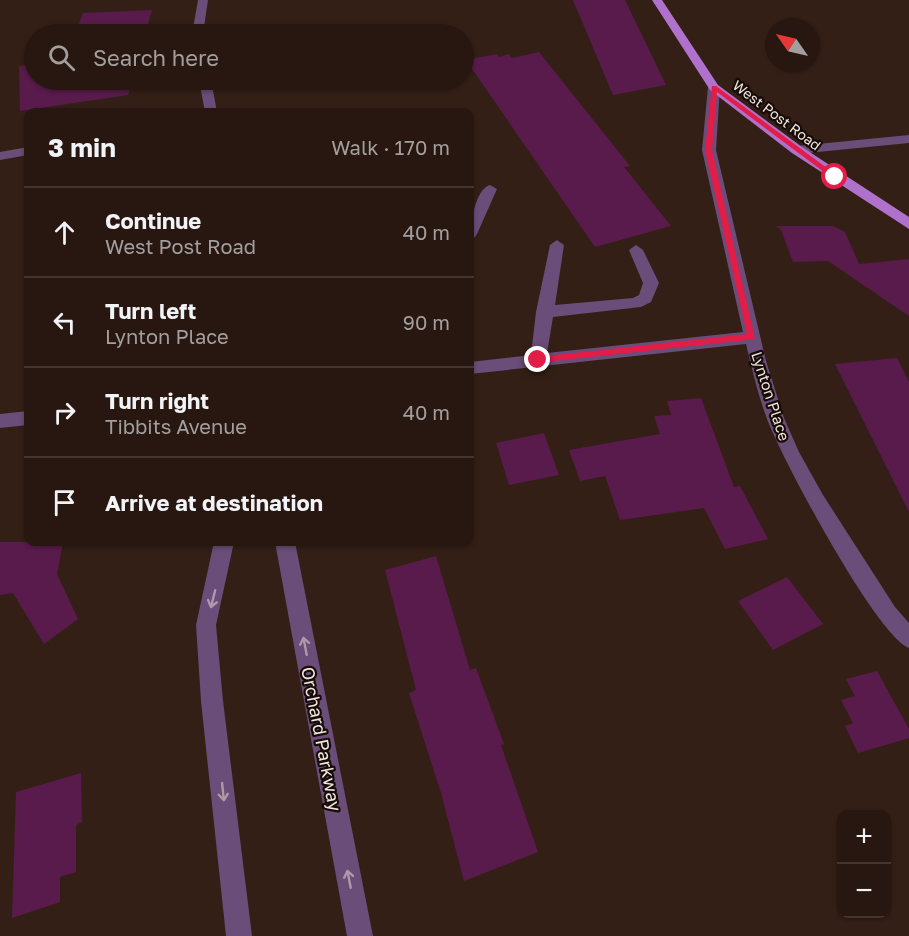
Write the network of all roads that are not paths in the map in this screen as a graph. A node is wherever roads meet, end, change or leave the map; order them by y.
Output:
1 (203, 0) edge
2 (657, 0) edge
3 (199, 24) edge
4 (714, 87) junction
5 (207, 90) edge
6 (210, 108) edge
7 (906, 143) edge
8 (797, 150) junction
9 (24, 152) edge
10 (0, 156) edge
11 (490, 189) dead end
12 (909, 224) edge
13 (474, 225) edge
14 (557, 245) dead end
15 (636, 250) dead end
16 (544, 312) junction
17 (752, 337) junction
18 (538, 360) junction
19 (474, 368) edge
20 (24, 419) edge
21 (0, 422) edge
22 (223, 546) edge
23 (286, 546) edge
24 (909, 638) edge
25 (239, 936) edge
26 (360, 936) edge

1 - 3 street
2 - 4 main road, West Post Road
4 - 8 main road, West Post Road
4 - 17 street, Lynton Place
5 - 6 street
7 - 8 street
8 - 12 main road, West Post Road
9 - 10 street
11 - 13 street
14 - 16 street
15 - 16 street
16 - 18 street
17 - 18 street
17 - 24 street, Lynton Place
18 - 19 street
20 - 21 street
22 -> 25 street
26 -> 23 street, Orchard Parkway

